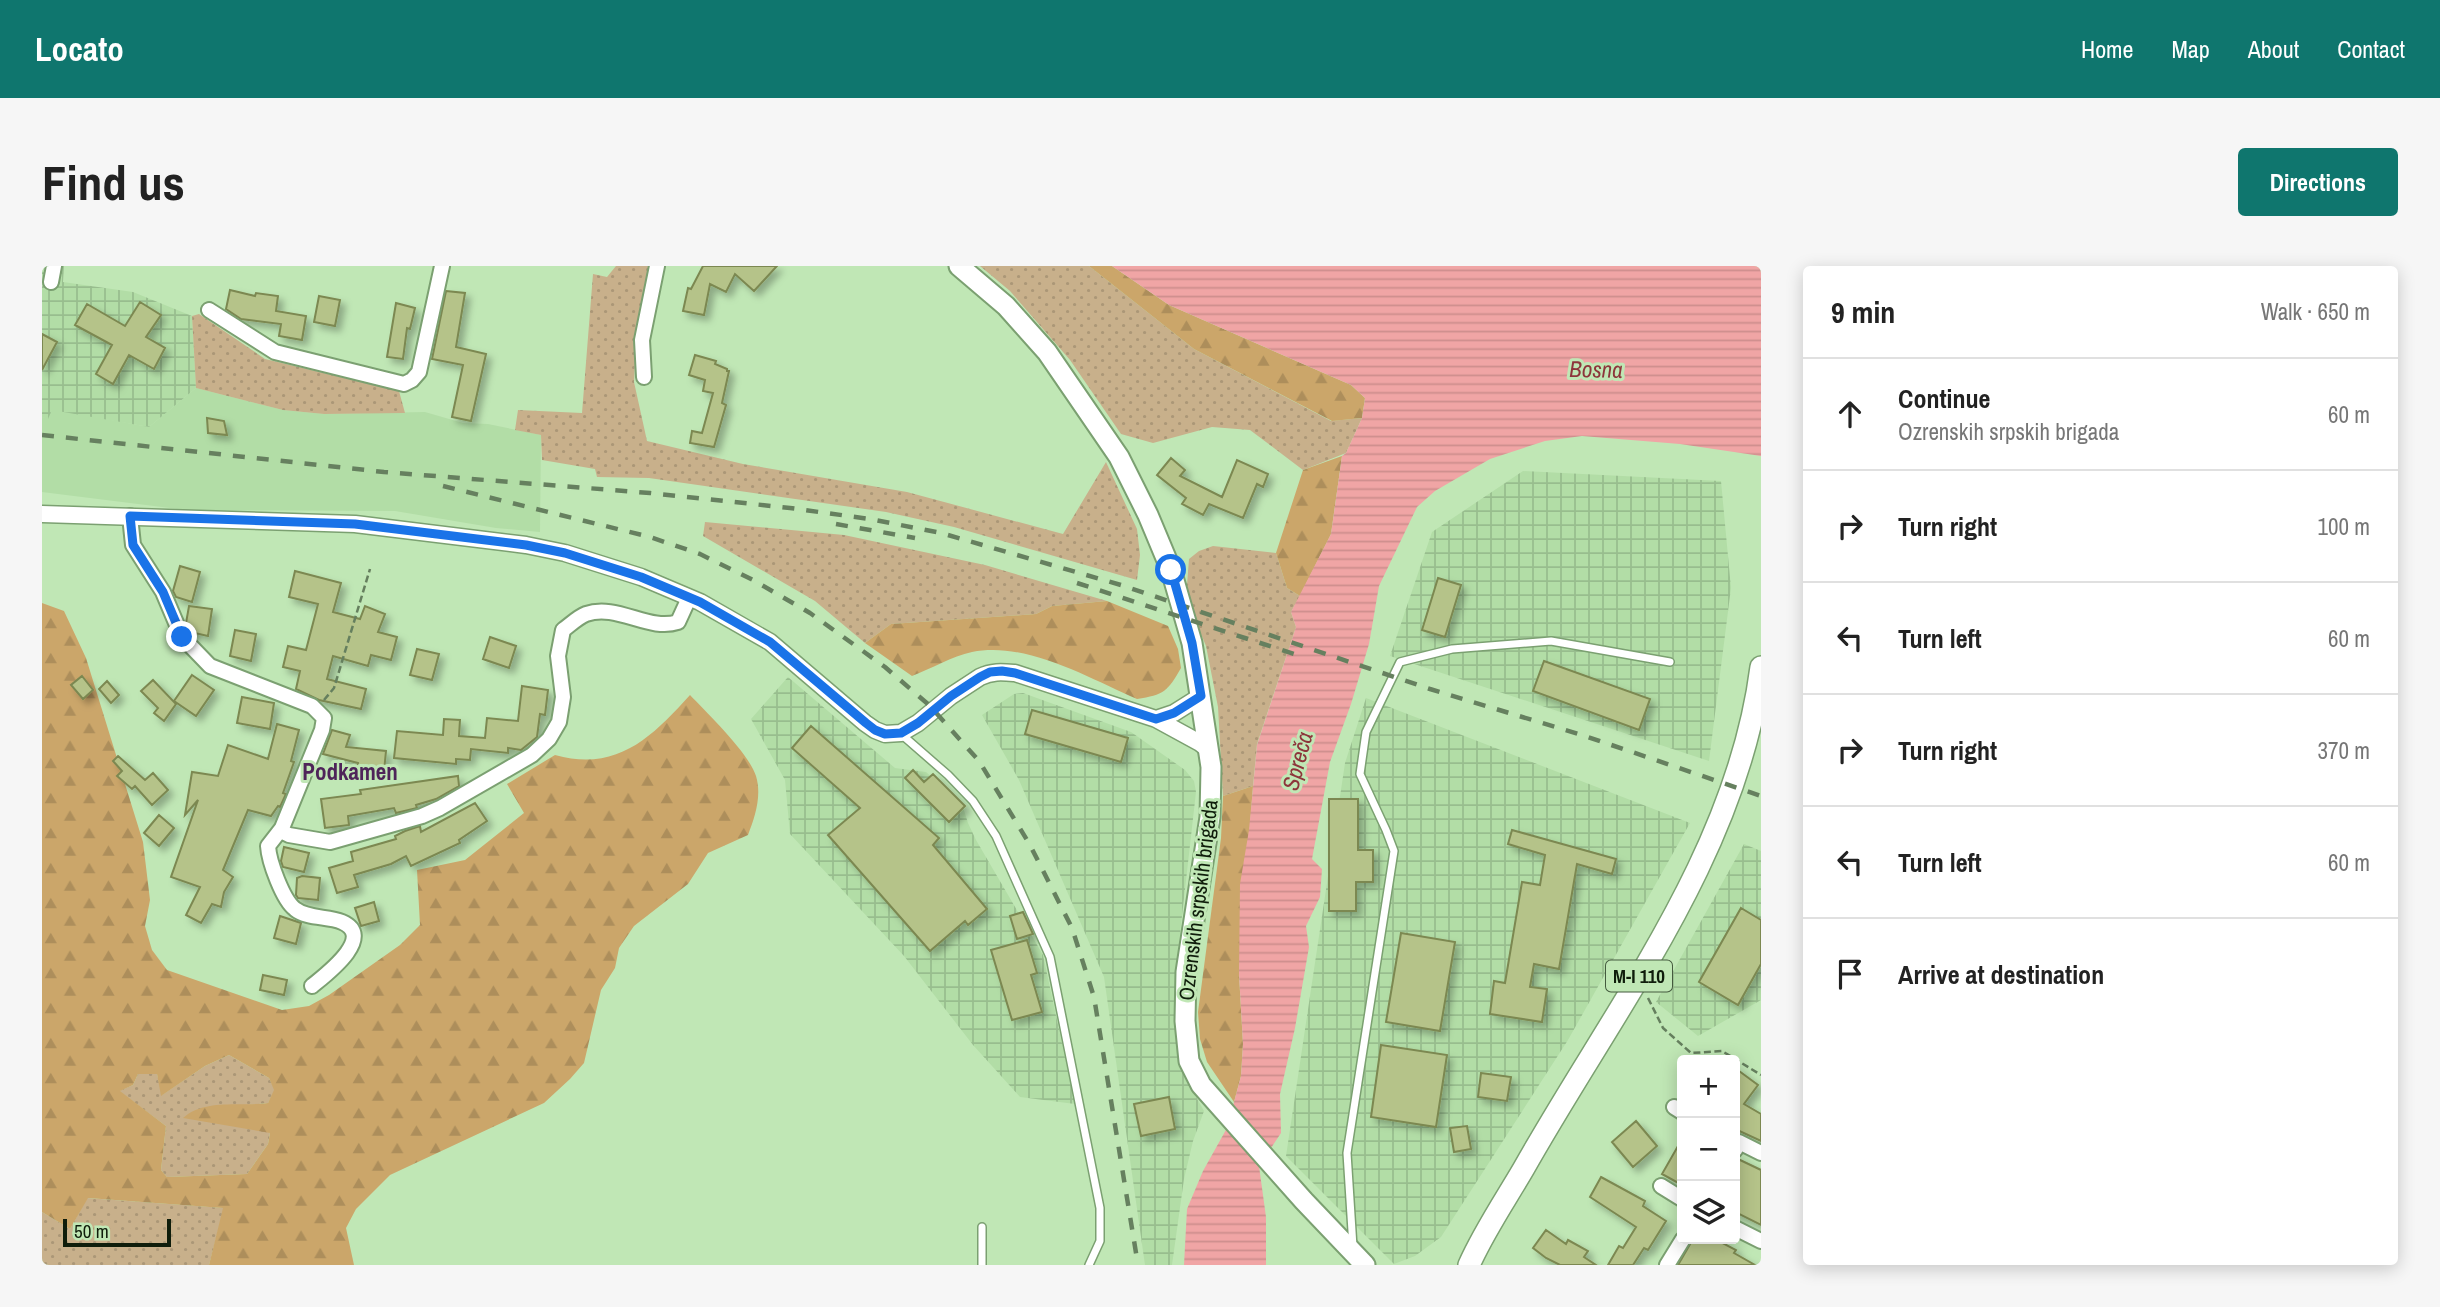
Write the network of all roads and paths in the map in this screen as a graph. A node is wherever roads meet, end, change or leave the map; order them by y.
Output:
1 (54, 266) edge
2 (442, 266) edge
3 (657, 266) edge
4 (959, 266) edge
5 (51, 282) dead end
6 (209, 310) dead end
7 (644, 377) dead end
8 (42, 514) edge
9 (130, 516) junction
10 (370, 569) dead end
11 (690, 598) junction
12 (1670, 662) dead end
13 (1761, 667) edge
14 (1201, 696) junction
15 (316, 710) junction
16 (1156, 719) junction
17 (901, 733) junction
18 (1209, 750) junction
19 (282, 828) junction
20 (312, 986) dead end
21 (1645, 992) dead end
22 (1761, 1075) edge
23 (1740, 1145) edge
24 (1761, 1153) edge
25 (1661, 1186) dead end
26 (1677, 1196) edge
27 (982, 1227) dead end
28 (1740, 1230) edge
29 (1761, 1241) edge
30 (1680, 1244) edge
31 (1359, 1262) edge
32 (1469, 1262) edge
33 (982, 1265) edge
34 (1089, 1265) edge
35 (1667, 1265) edge

1 - 5 street
2 - 6 street
3 - 7 street
4 - 14 main road, Ozrenskih srpskih brigada
8 - 9 street
9 - 11 street
9 - 15 street
10 - 15 path
11 - 17 street
11 - 19 street
12 - 31 lane
13 - 32 main road, M-I 110
14 - 16 street
14 - 18 main road, Ozrenskih srpskih brigada
15 - 19 street
16 - 17 street
16 - 18 street
17 - 34 lane
18 - 31 main road, Ozrenskih srpskih brigada
19 - 20 street
21 - 22 path
23 - 24 street
25 - 26 street
27 - 33 lane
28 - 29 street
30 - 35 street

